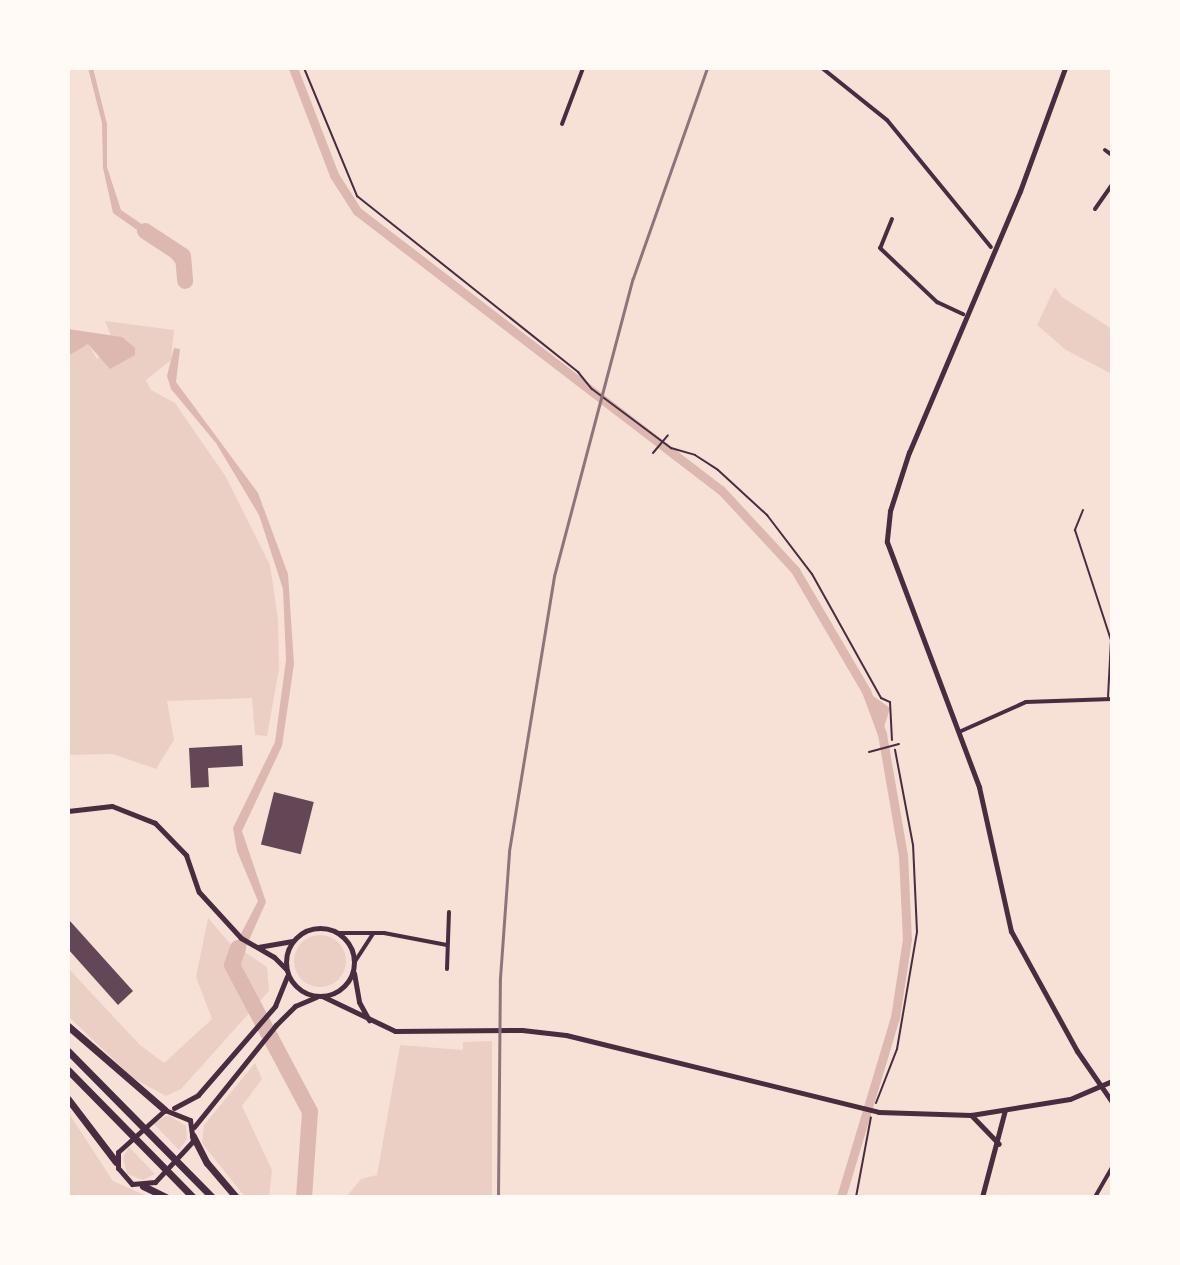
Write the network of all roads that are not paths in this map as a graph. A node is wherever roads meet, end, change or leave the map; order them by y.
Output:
1 (583, 68) edge
2 (822, 68) edge
3 (1065, 68) edge
4 (562, 124) dead end
5 (1105, 150) dead end
6 (1112, 155) edge
7 (1112, 185) edge
8 (1095, 209) dead end
9 (892, 219) dead end
10 (991, 247) junction
11 (963, 314) junction
12 (1083, 510) dead end
13 (1110, 698) edge
14 (959, 732) junction
15 (899, 744) dead end
16 (869, 752) dead end
17 (68, 811) edge
18 (449, 912) dead end
19 (338, 933) junction
20 (374, 933) junction
21 (293, 941) junction
22 (447, 945) junction
23 (256, 946) junction
24 (354, 963) junction
25 (447, 969) dead end
26 (287, 972) junction
27 (320, 996) junction
28 (370, 1021) junction
29 (68, 1026) edge
30 (68, 1051) edge
31 (68, 1070) edge
32 (1112, 1081) edge
33 (1101, 1088) junction
34 (68, 1099) edge
35 (1112, 1102) edge
36 (167, 1110) junction
37 (1005, 1110) junction
38 (971, 1115) junction
39 (194, 1133) junction
40 (1000, 1145) junction
41 (116, 1162) junction
42 (1112, 1167) edge
43 (143, 1186) junction
44 (982, 1195) edge
45 (166, 1197) edge
46 (193, 1197) edge
47 (212, 1197) edge
48 (236, 1197) edge
49 (990, 1197) edge
50 (1095, 1197) edge

1 - 4 street
2 - 10 street
3 - 10 street
5 - 6 street
7 - 8 street
9 - 11 street
10 - 11 street
11 - 14 street
12 - 13 lane
13 - 14 street
14 - 33 street
15 - 16 lane
17 - 23 street
18 - 22 street
19 - 20 street
19 - 21 street
19 - 24 street
20 - 22 street
20 - 24 street
21 - 23 street
21 - 26 street
22 - 25 street
23 - 26 street
24 - 27 street
24 - 28 street
26 - 27 street
26 - 36 street
27 - 28 street
27 - 39 street
28 - 38 street
29 - 36 highway
30 - 47 highway
31 - 46 highway
32 - 33 street
33 - 35 street
33 - 37 street
34 - 41 highway
36 - 39 street
36 - 41 street
37 - 38 street
37 - 40 street
38 - 40 street
39 - 43 street
39 - 48 highway
40 - 44 street
41 - 43 street
42 - 50 street
43 - 45 highway
44 - 49 street

